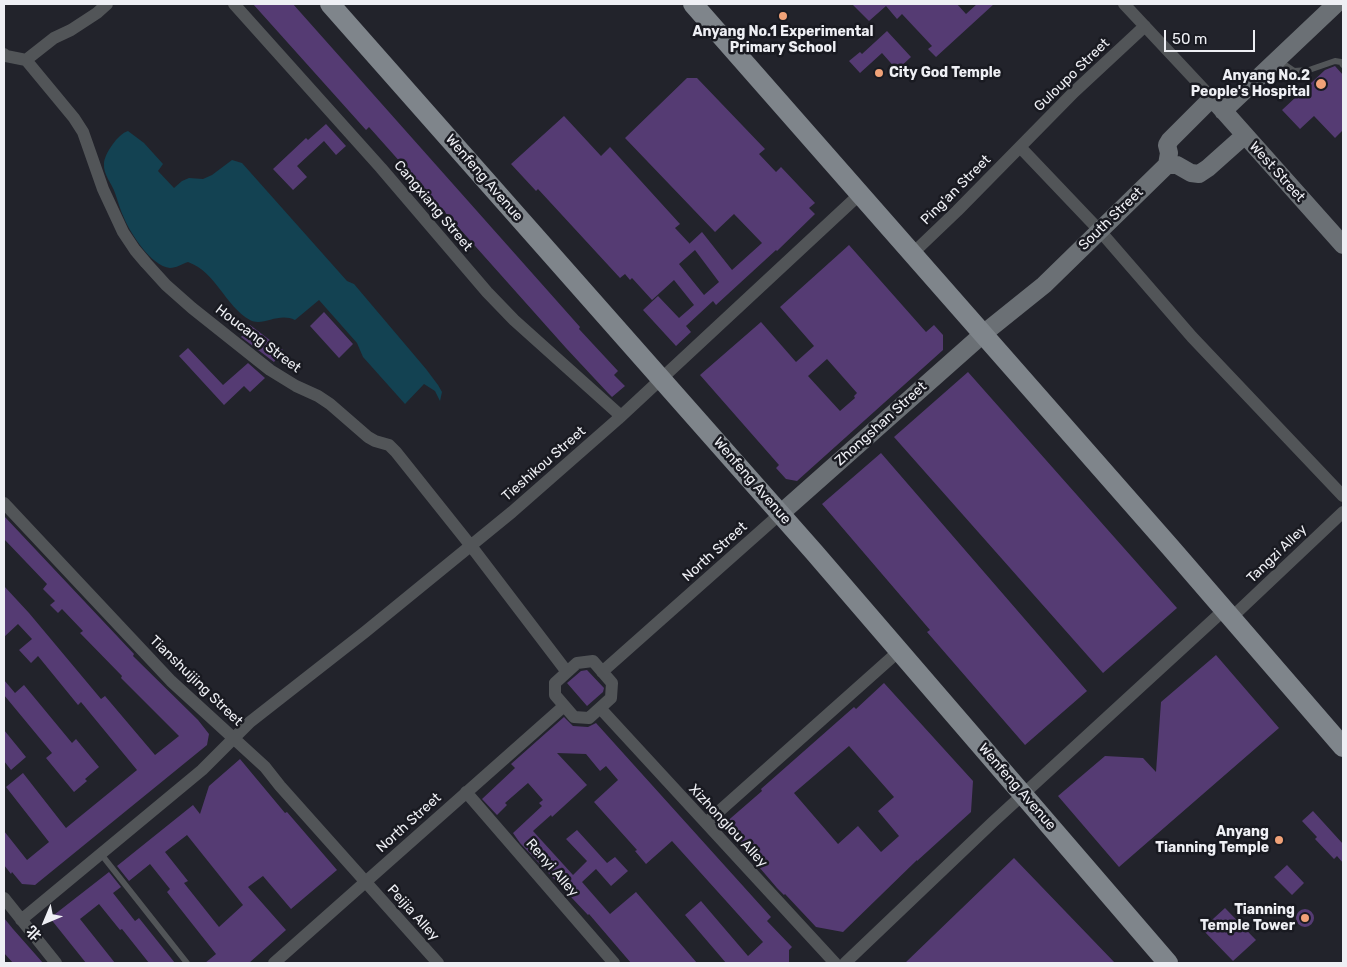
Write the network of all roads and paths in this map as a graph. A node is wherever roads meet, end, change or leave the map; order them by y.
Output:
1 (107, 4) edge
2 (234, 4) edge
3 (330, 4) edge
4 (693, 4) edge
5 (1124, 4) edge
6 (1336, 4) edge
7 (1145, 26) junction
8 (4, 54) edge
9 (26, 60) junction
10 (1277, 60) junction
11 (1343, 65) edge
12 (1217, 104) junction
13 (1245, 135) junction
14 (1020, 146) junction
15 (1167, 165) junction
16 (860, 194) junction
17 (1100, 231) junction
18 (1343, 245) edge
19 (912, 254) junction
20 (983, 334) junction
21 (661, 379) junction
22 (621, 416) junction
23 (1343, 496) edge
24 (4, 503) edge
25 (1343, 512) edge
26 (780, 514) junction
27 (471, 546) junction
28 (1228, 614) junction
29 (899, 651) junction
30 (567, 672) junction
31 (602, 672) junction
32 (564, 706) junction
33 (600, 708) junction
34 (234, 738) junction
35 (1343, 747) edge
36 (466, 792) junction
37 (1023, 794) junction
38 (706, 824) junction
39 (101, 854) junction
40 (366, 882) junction
41 (4, 898) edge
42 (21, 920) junction
43 (56, 963) edge
44 (187, 963) edge
45 (274, 963) edge
46 (438, 963) edge
47 (614, 963) edge
48 (835, 963) edge
49 (845, 963) edge
50 (1168, 963) edge

1 - 9 street
2 - 22 street, Cangxiang Street
3 - 21 main road, Wenfeng Avenue
4 - 16 main road
5 - 7 street
6 - 10 street
7 - 12 street
7 - 14 street, Guloupo Street
8 - 9 street
9 - 27 street, Houcang Street
10 - 11 lane
10 - 12 street
12 - 13 street, West Street
12 - 15 street
13 - 15 street
13 - 18 street, West Street
14 - 17 street
14 - 19 street, Ping'an Street
15 - 17 street, South Street
16 - 19 main road
16 - 21 street, Tieshikou Street
17 - 20 street, South Street
17 - 23 street
19 - 20 main road
20 - 26 street, Zhongshan Street
20 - 28 main road
21 - 22 street, Tieshikou Street
21 - 26 main road, Wenfeng Avenue
22 - 27 street, Tieshikou Street
24 - 34 street, Tianshuijing Street
25 - 28 street, Tangzi Alley
26 - 29 main road, Wenfeng Avenue
26 - 31 street, North Street
27 - 30 street, Houcang Street
27 - 34 street, Tieshikou Street
28 - 35 main road
28 - 37 street, Tangzi Alley
29 - 37 main road, Wenfeng Avenue
29 - 38 street
30 - 31 street
30 - 32 street
31 - 33 street
32 - 33 street
32 - 36 street, North Street
33 - 38 street, Xizhonglou Alley
34 - 39 street, Tieshikou Street
34 - 40 street, Tianshuijing Street
36 - 40 street, North Street
36 - 47 street, Renyi Alley
37 - 49 street, Tangzi Alley
37 - 50 main road, Wenfeng Avenue
38 - 48 street, Xizhonglou Alley
39 - 42 street, Tieshikou Street
39 - 44 lane
40 - 45 street, North Street
40 - 46 street, Peijia Alley
41 - 42 street
42 - 43 street

